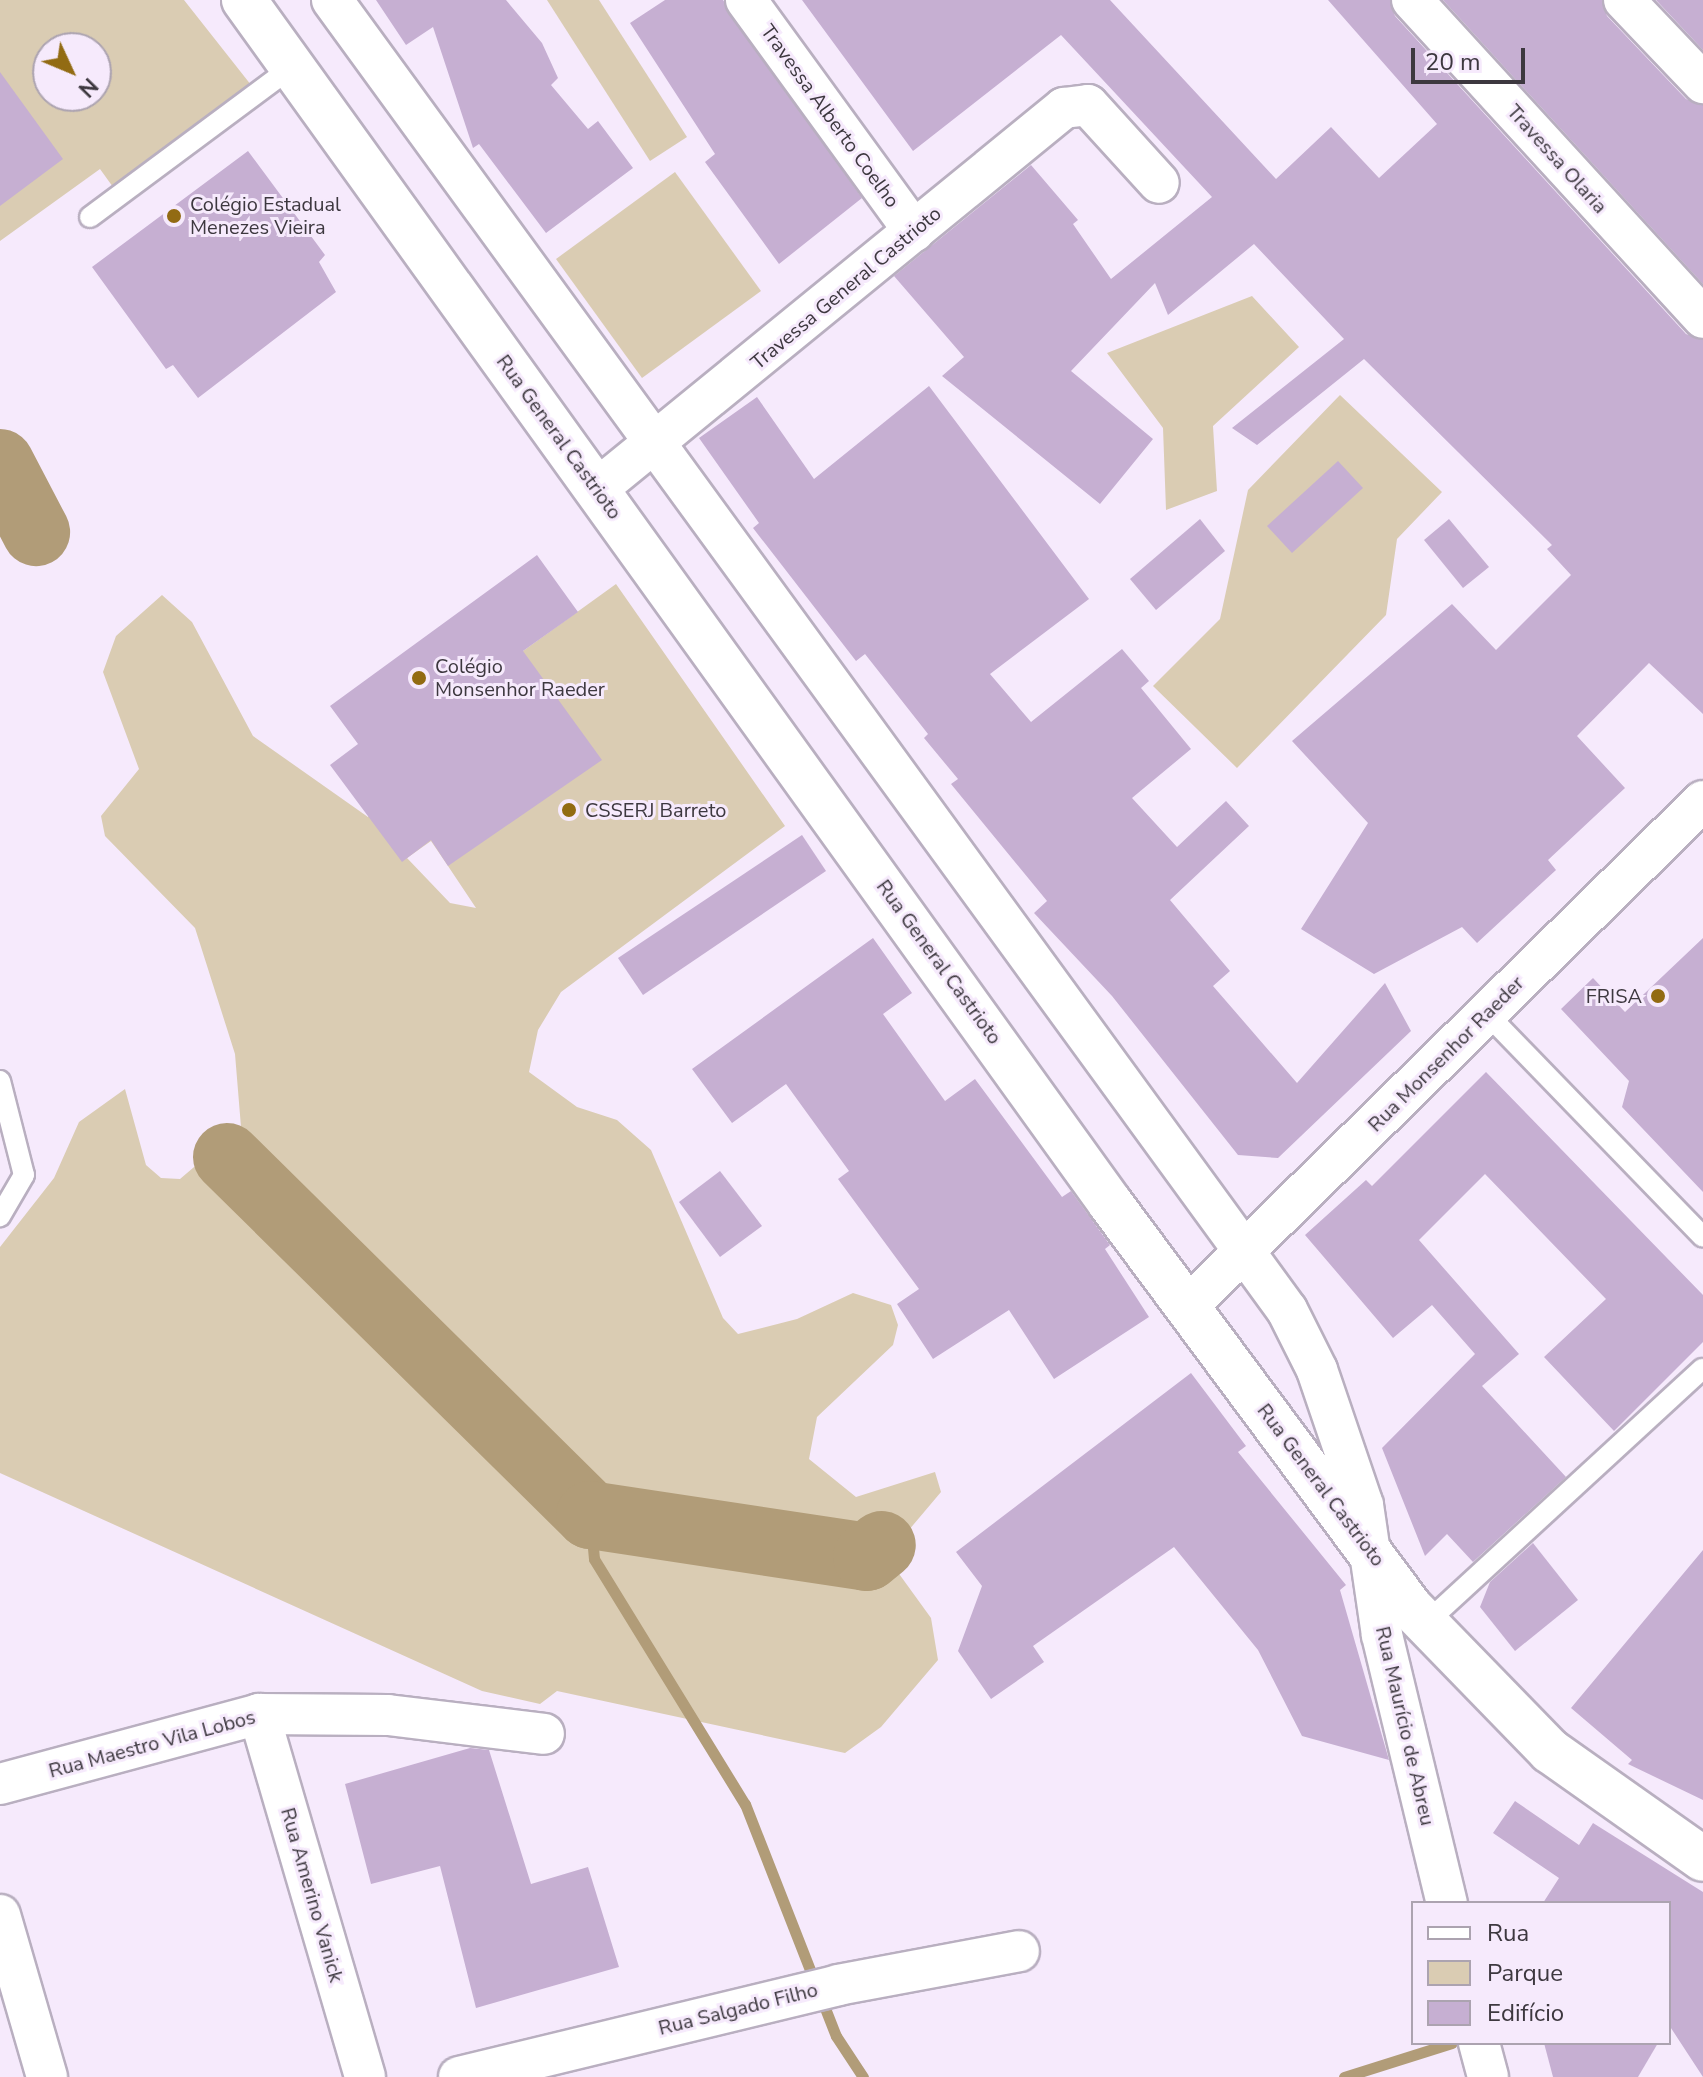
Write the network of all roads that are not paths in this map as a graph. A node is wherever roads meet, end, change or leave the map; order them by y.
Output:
1 (244, 0) edge
2 (332, 0) edge
3 (746, 0) edge
4 (1412, 0) edge
5 (1624, 0) edge
6 (292, 67) junction
7 (1703, 83) edge
8 (1159, 183) dead end
9 (90, 217) dead end
10 (914, 231) junction
11 (1703, 318) edge
12 (659, 444) junction
13 (597, 489) junction
14 (1703, 801) edge
15 (1487, 1014) junction
16 (0, 1081) edge
17 (0, 1216) edge
18 (1703, 1237) edge
19 (1249, 1247) junction
20 (1188, 1306) junction
21 (1702, 1369) edge
22 (1369, 1547) junction
23 (1427, 1622) junction
24 (259, 1714) junction
25 (544, 1734) dead end
26 (0, 1784) edge
27 (1687, 1849) edge
28 (1447, 1901) edge
29 (0, 1915) edge
30 (1019, 1951) dead end
31 (47, 2077) edge
32 (365, 2077) edge
33 (459, 2077) edge

1 - 6 main road, Rua General Castrioto
2 - 12 street, Rua Maurício de Abreu
3 - 10 street, Travessa Alberto Coelho
4 - 11 street, Travessa Olaria
5 - 7 street
6 - 9 lane
6 - 13 main road, Rua General Castrioto
8 - 10 street, Travessa General Castrioto
10 - 12 street, Travessa General Castrioto
12 - 13 street, Travessa General Castrioto
12 - 19 street, Rua Maurício de Abreu
13 - 20 main road, Rua General Castrioto
14 - 15 street, Rua Monsenhor Raeder
15 - 18 lane
15 - 19 street, Rua Monsenhor Raeder
16 - 17 lane
19 - 20 street, Rua Monsenhor Raeder
19 - 22 street, Rua Maurício de Abreu
20 - 22 main road, Rua General Castrioto
21 - 23 lane
22 - 23 main road, Rua General Castrioto
22 - 28 street, Rua Maurício de Abreu
23 - 27 main road, Rua General Castrioto
24 - 25 street, Rua Maestro Vila Lobos
24 - 26 street, Rua Maestro Vila Lobos
24 - 32 street, Rua Amerino Vanick
29 - 31 street
30 - 33 street, Rua Salgado Filho

